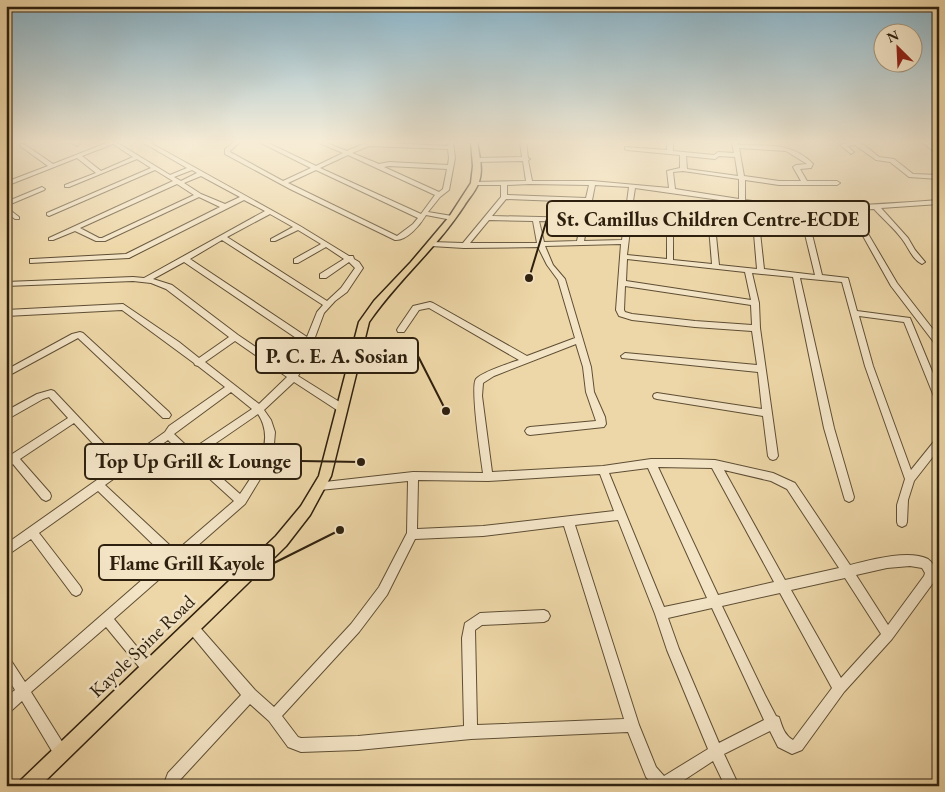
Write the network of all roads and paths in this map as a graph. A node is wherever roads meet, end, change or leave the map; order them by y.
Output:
1 (11, 179) edge
2 (19, 179) edge
3 (85, 179) edge
4 (131, 179) edge
5 (174, 179) edge
6 (188, 179) edge
7 (211, 179) edge
8 (276, 179) edge
9 (293, 179) edge
10 (341, 179) edge
11 (406, 179) edge
12 (448, 179) edge
13 (474, 179) edge
14 (529, 179) edge
15 (671, 179) edge
16 (742, 179) joint
17 (803, 179) edge
18 (14, 181) junction
19 (179, 182) junction
20 (284, 183) junction
21 (474, 183) junction
22 (504, 183) junction
23 (529, 183) junction
24 (592, 183) junction
25 (6, 184) edge
26 (806, 184) junction
27 (837, 184) dead end
28 (68, 186) dead end
29 (632, 186) junction
30 (42, 190) dead end
31 (672, 190) junction
32 (438, 194) junction
33 (199, 195) junction
34 (245, 197) junction
35 (504, 197) junction
36 (589, 200) junction
37 (742, 201) junction
38 (939, 202) edge
39 (631, 203) junction
40 (6, 204) edge
41 (226, 207) junction
42 (670, 207) junction
43 (877, 208) junction
44 (6, 209) edge
45 (851, 209) junction
46 (270, 211) junction
47 (49, 214) dead end
48 (711, 214) junction
49 (422, 215) junction
50 (17, 218) dead end
51 (452, 218) junction
52 (486, 218) junction
53 (536, 219) junction
54 (584, 220) junction
55 (756, 221) junction
56 (298, 227) junction
57 (75, 228) junction
58 (807, 228) junction
59 (866, 234) junction
60 (222, 237) junction
61 (51, 239) dead end
62 (273, 240) dead end
63 (580, 242) junction
64 (625, 242) junction
65 (540, 243) junction
66 (431, 244) junction
67 (325, 245) junction
68 (464, 246) junction
69 (624, 257) junction
70 (184, 258) junction
71 (351, 258) junction
72 (32, 260) dead end
73 (670, 261) junction
74 (296, 262) dead end
75 (922, 262) dead end
76 (716, 266) junction
77 (748, 270) junction
78 (761, 271) junction
79 (323, 276) dead end
80 (796, 276) junction
81 (819, 277) junction
82 (146, 280) junction
83 (622, 283) junction
84 (6, 284) edge
85 (755, 303) junction
86 (328, 305) junction
87 (6, 313) edge
88 (854, 313) junction
89 (756, 328) junction
90 (401, 330) dead end
91 (935, 334) edge
92 (235, 337) junction
93 (578, 340) junction
94 (310, 343) junction
95 (939, 344) edge
96 (625, 356) dead end
97 (527, 360) junction
98 (198, 363) junction
99 (762, 369) junction
100 (6, 374) edge
101 (293, 377) junction
102 (232, 387) junction
103 (657, 396) dead end
104 (939, 399) edge
105 (259, 409) junction
106 (343, 409) junction
107 (767, 413) junction
108 (166, 415) dead end
109 (6, 416) edge
110 (75, 418) junction
111 (530, 431) dead end
112 (168, 435) junction
113 (939, 442) edge
114 (100, 445) dead end
115 (189, 456) junction
116 (773, 456) dead end
117 (10, 460) edge
118 (651, 463) junction
119 (714, 464) junction
120 (603, 470) junction
121 (413, 476) junction
122 (488, 477) junction
123 (910, 479) junction
124 (98, 486) junction
125 (320, 486) junction
126 (46, 496) dead end
127 (850, 497) dead end
128 (240, 501) junction
129 (619, 515) junction
130 (568, 521) junction
131 (902, 522) dead end
132 (32, 532) junction
133 (412, 534) junction
134 (6, 551) edge
135 (175, 558) junction
136 (848, 572) junction
137 (782, 586) junction
138 (76, 590) dead end
139 (714, 602) junction
140 (661, 614) junction
141 (544, 616) dead end
142 (106, 618) junction
143 (192, 627) junction
144 (888, 634) junction
145 (6, 663) edge
146 (148, 669) junction
147 (840, 688) junction
148 (24, 692) junction
149 (250, 695) junction
150 (6, 706) edge
151 (274, 716) junction
152 (774, 722) junction
153 (632, 725) junction
154 (471, 732) junction
155 (61, 752) junction
156 (715, 752) junction
157 (664, 785) edge
158 (27, 786) edge
159 (170, 786) edge
160 (732, 786) edge

1 - 18 street
2 - 18 street
3 - 28 street
4 - 47 street
5 - 19 street
6 - 19 street
7 - 34 street
8 - 20 street
9 - 20 street
10 - 49 street
11 - 32 street
12 - 32 street
13 - 21 main road, Kayole Spine Road
14 - 23 street
15 - 31 street
16 - 26 street
16 - 37 street
17 - 26 street
18 - 25 street
19 - 33 street
19 - 57 street
20 - 49 street
21 - 22 street
21 - 51 main road, Kayole Spine Road
22 - 23 street
22 - 35 street
23 - 24 street
24 - 29 street
24 - 36 street
26 - 27 street
29 - 31 street
29 - 39 street
30 - 40 street
31 - 37 street
32 - 49 street
33 - 41 street
33 - 57 street
34 - 41 street
34 - 46 street
35 - 36 street
35 - 52 street
36 - 54 street
37 - 45 street
38 - 43 street
39 - 42 street
39 - 64 street
41 - 72 street
42 - 48 street
42 - 73 street
43 - 45 street
43 - 75 street
44 - 50 street
45 - 59 street
46 - 56 street
46 - 60 street
48 - 55 street
48 - 76 street
49 - 51 street
51 - 66 main road, Kayole Spine Road
52 - 53 street
52 - 68 street
53 - 54 street
53 - 65 street
54 - 63 street
55 - 58 street
55 - 78 street
56 - 62 street
56 - 67 street
57 - 61 street
58 - 59 street
58 - 81 street
59 - 91 street
60 - 70 street
60 - 86 street
63 - 64 street
63 - 65 street
64 - 69 street
65 - 68 street
65 - 93 street
66 - 68 street
66 - 106 main road, Kayole Spine Road
67 - 71 street
67 - 74 street
69 - 73 street
69 - 83 street
70 - 82 street
70 - 94 street
71 - 79 street
71 - 86 street
73 - 76 street
76 - 77 street
77 - 78 street
77 - 85 street
78 - 80 street
80 - 81 street
80 - 127 street
81 - 88 street
82 - 84 street
82 - 92 street
83 - 85 street
83 - 89 street
85 - 89 street
86 - 94 street
87 - 98 street
88 - 104 street
88 - 123 street
89 - 99 street
90 - 97 street
91 - 95 street
92 - 98 street
92 - 101 street
93 - 97 street
93 - 111 street
94 - 101 street
96 - 99 street
97 - 122 street
98 - 102 street
99 - 107 street
100 - 108 street
101 - 105 street
101 - 106 street
102 - 105 street
102 - 112 street
103 - 107 street
105 - 115 street
105 - 128 street
106 - 125 main road, Kayole Spine Road
107 - 116 street
109 - 110 street
110 - 114 street
110 - 117 street
112 - 115 street
112 - 124 street
113 - 123 street
115 - 128 street
117 - 126 street
118 - 119 street
118 - 120 street
118 - 139 street
119 - 136 street
119 - 137 street
120 - 122 street
120 - 129 street
121 - 122 street
121 - 125 street
121 - 133 street
123 - 131 street
124 - 132 street
124 - 135 street
125 - 143 main road, Kayole Spine Road
128 - 135 street
129 - 130 street
129 - 140 street
130 - 133 street
130 - 153 street
132 - 134 street
132 - 138 street
133 - 151 street
135 - 142 street
136 - 137 street
136 - 144 street
136 - 144 street
137 - 139 street
137 - 147 street
139 - 140 street
139 - 152 street
140 - 156 street
141 - 154 street
142 - 146 street
142 - 148 street
143 - 146 main road, Kayole Spine Road
143 - 149 street
144 - 147 street
145 - 148 street
146 - 155 main road, Kayole Spine Road
147 - 152 street
148 - 150 street
148 - 155 street
149 - 151 street
149 - 159 street
151 - 154 street
152 - 156 street
153 - 154 street
153 - 157 street
155 - 158 main road, Kayole Spine Road
156 - 157 street
156 - 160 street

